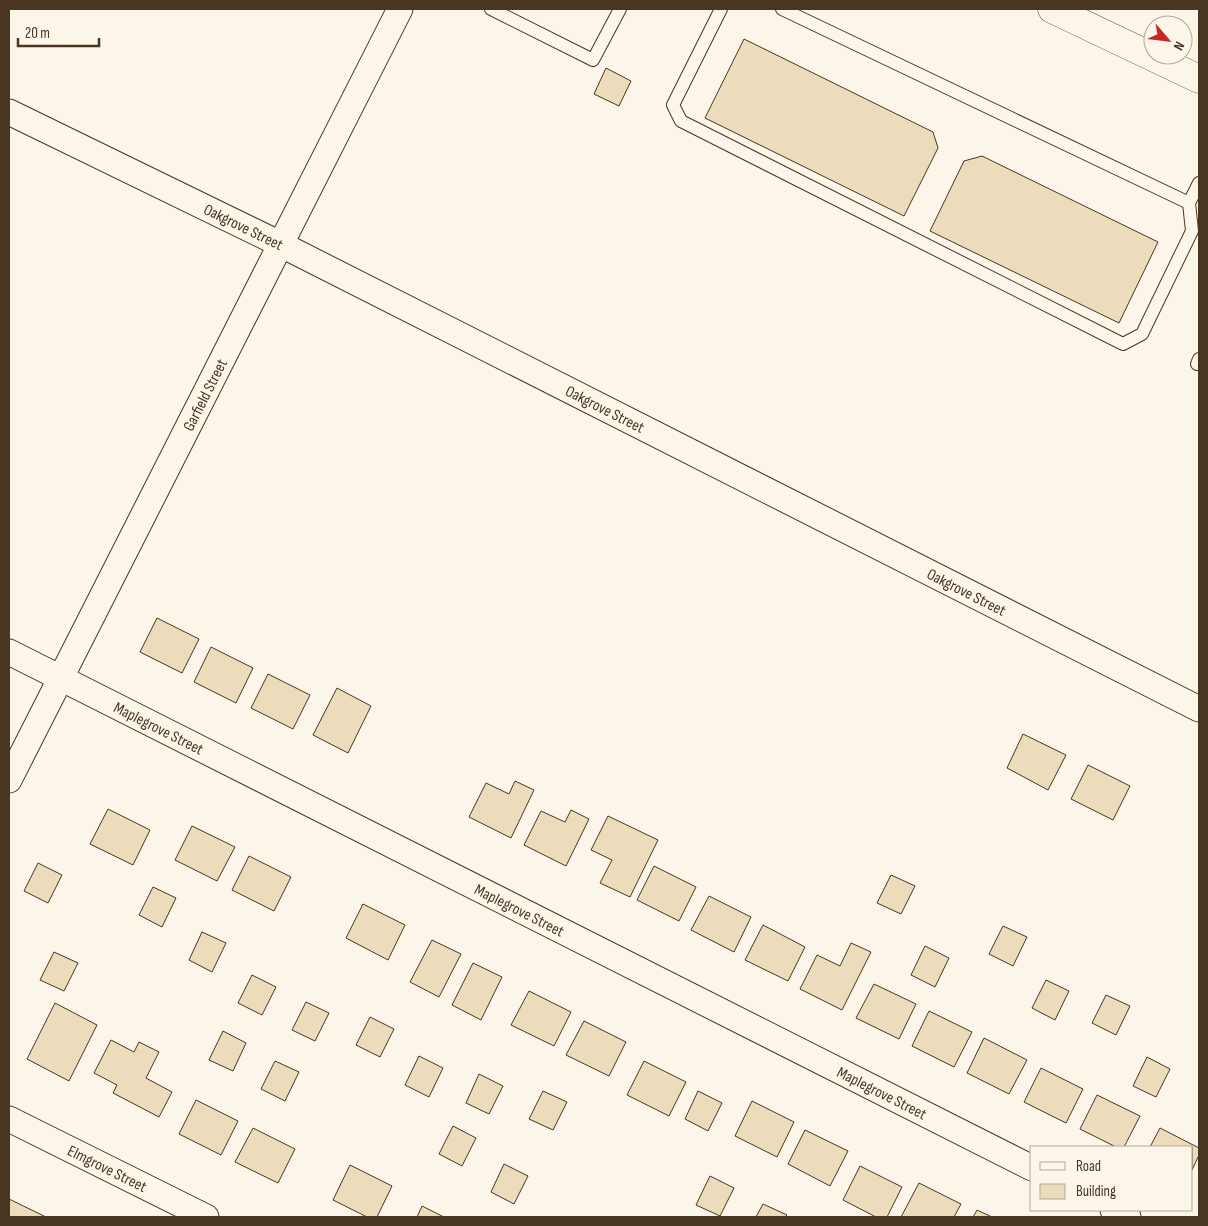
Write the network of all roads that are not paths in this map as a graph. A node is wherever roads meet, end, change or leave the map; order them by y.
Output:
1 (400, 9) edge
2 (490, 9) edge
3 (620, 9) edge
4 (721, 9) edge
5 (782, 9) edge
6 (1067, 12) edge
7 (1199, 79) edge
8 (9, 112) edge
9 (1199, 183) edge
10 (1189, 203) junction
11 (280, 244) junction
12 (9, 652) edge
13 (60, 677) junction
14 (1199, 709) edge
15 (9, 780) edge
16 (9, 1119) edge
17 (1030, 1167) edge
18 (1115, 1211) edge
19 (206, 1217) edge
20 (1128, 1217) edge

1 - 11 street, Garfield Street
2 - 3 lane
4 - 10 lane
5 - 10 lane
6 - 7 main road
8 - 11 street, Oakgrove Street
9 - 10 lane
11 - 13 street, Garfield Street
11 - 14 street, Oakgrove Street
12 - 13 street, Maplegrove Street
13 - 15 street, Garfield Street
13 - 17 street, Maplegrove Street
16 - 19 street, Elmgrove Street
18 - 20 street

